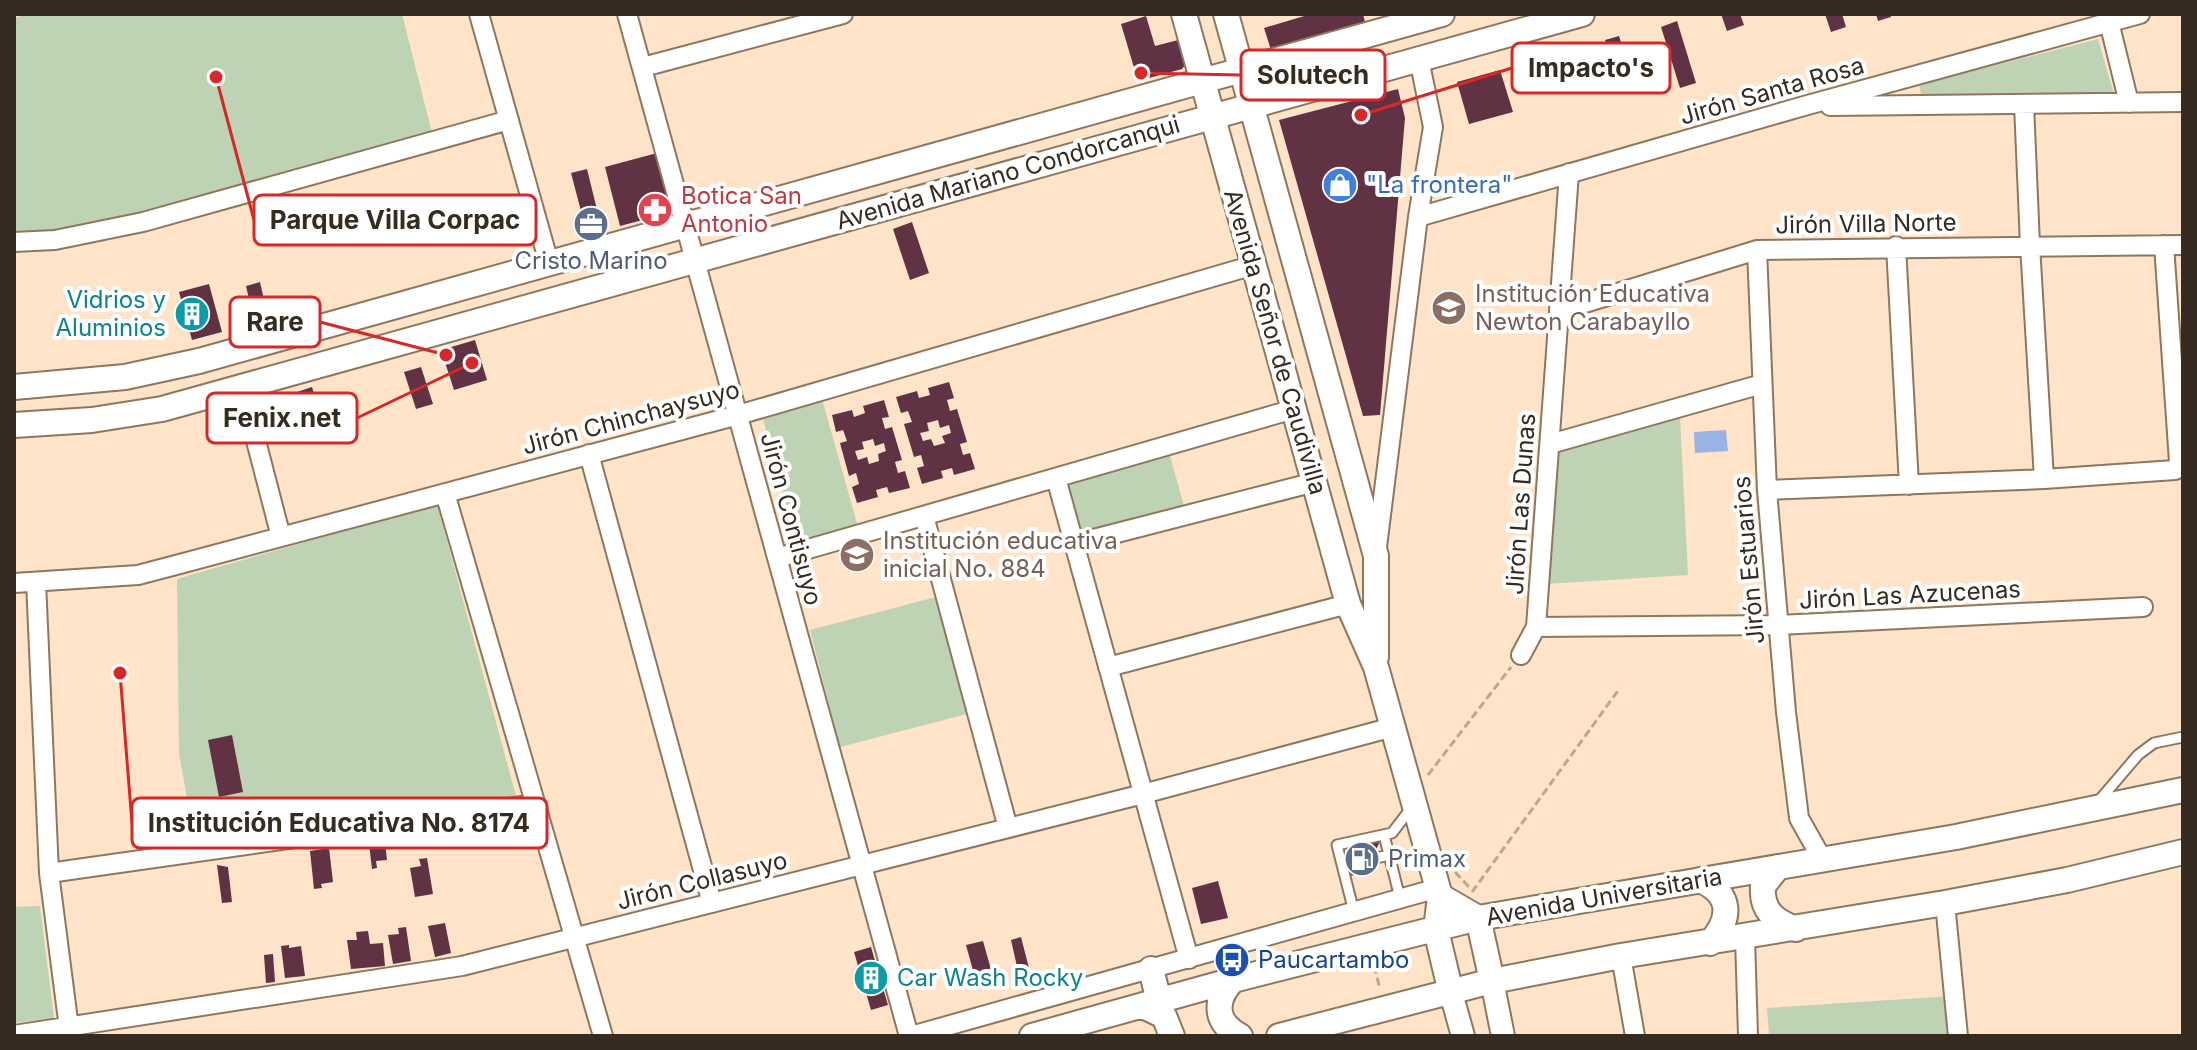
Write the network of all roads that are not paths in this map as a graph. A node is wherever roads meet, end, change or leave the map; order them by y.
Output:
1 (479, 14) edge
2 (627, 14) edge
3 (843, 14) edge
4 (1184, 14) edge
5 (1226, 14) edge
6 (1442, 14) edge
7 (1582, 14) edge
8 (2140, 14) edge
9 (2108, 18) edge
10 (790, 21) edge
11 (1419, 59) junction
12 (643, 67) junction
13 (1241, 70) junction
14 (1202, 80) junction
15 (2183, 102) edge
16 (2129, 103) junction
17 (2024, 104) junction
18 (1251, 105) junction
19 (1804, 106) junction
20 (1212, 116) junction
21 (509, 120) junction
22 (1569, 173) junction
23 (1418, 217) junction
24 (686, 225) junction
25 (14, 242) edge
26 (2030, 245) junction
27 (2173, 245) edge
28 (1896, 246) junction
29 (1757, 250) junction
30 (696, 260) junction
31 (549, 263) junction
32 (1254, 265) junction
33 (1559, 311) junction
34 (1762, 384) junction
35 (14, 387) edge
36 (242, 387) junction
37 (1294, 409) junction
38 (738, 415) junction
39 (14, 425) edge
40 (1550, 444) junction
41 (589, 454) junction
42 (1056, 478) junction
43 (2044, 479) junction
44 (1315, 482) junction
45 (1909, 485) junction
46 (1767, 490) junction
47 (445, 493) junction
48 (924, 516) junction
49 (281, 537) junction
50 (1074, 544) junction
51 (1376, 556) junction
52 (777, 558) junction
53 (36, 582) junction
54 (14, 583) edge
55 (1348, 604) junction
56 (2143, 607) dead end
57 (1778, 625) junction
58 (1536, 627) junction
59 (1521, 655) road end
60 (1108, 667) junction
61 (1376, 667) junction
62 (1393, 727) junction
63 (2183, 737) edge
64 (2183, 790) edge
65 (1143, 794) junction
66 (1413, 801) junction
67 (536, 804) junction
68 (2090, 811) junction
69 (1008, 828) junction
70 (1384, 835) junction
71 (2183, 852) edge
72 (1389, 855) junction
73 (1372, 859) dead end
74 (1822, 859) junction
75 (861, 865) junction
76 (1778, 867) junction
77 (49, 873) junction
78 (1700, 880) junction
79 (1443, 885) junction
80 (1400, 898) junction
81 (712, 903) junction
82 (1945, 903) junction
83 (1354, 912) junction
84 (1478, 918) junction
85 (1796, 929) junction
86 (1436, 930) junction
87 (1745, 937) junction
88 (575, 938) junction
89 (1710, 943) junction
90 (1621, 956) junction
91 (1189, 959) junction
92 (1151, 969) junction
93 (1233, 980) junction
94 (1492, 981) junction
95 (1451, 993) junction
96 (1151, 1004) junction
97 (70, 1031) edge
98 (14, 1035) edge
99 (603, 1036) edge
100 (910, 1036) edge
101 (1032, 1036) edge
102 (1172, 1036) edge
103 (1240, 1036) edge
104 (1279, 1036) edge
105 (1463, 1036) edge
106 (1503, 1036) edge
107 (1635, 1036) edge
108 (1748, 1036) edge
109 (1958, 1036) edge

1 - 21 street
2 - 12 street, Jirón Contisuyo
3 - 10 street
4 - 14 main road, Avenida Señor de Caudivilla
5 - 13 main road, Avenida Señor de Caudivilla
6 - 13 main road, Avenida Mariano Condorcanqui
7 - 11 main road, Avenida Mariano Condorcanqui
8 - 9 street, Jirón Santa Rosa
9 - 16 street
9 - 19 street, Jirón Santa Rosa
10 - 12 street
11 - 18 main road, Avenida Mariano Condorcanqui
11 - 23 street
12 - 24 street, Jirón Contisuyo
13 - 14 main road, Avenida Mariano Condorcanqui
13 - 18 main road, Avenida Señor de Caudivilla
14 - 20 main road, Avenida Señor de Caudivilla
14 - 24 main road, Avenida Mariano Condorcanqui
15 - 16 street
16 - 17 street
17 - 19 street
17 - 26 street
18 - 20 main road, Avenida Mariano Condorcanqui
18 - 51 main road, Avenida Señor de Caudivilla
19 - 22 street, Jirón Santa Rosa
20 - 30 main road, Avenida Mariano Condorcanqui
20 - 32 main road, Avenida Señor de Caudivilla
21 - 25 street
21 - 31 street
22 - 23 street, Jirón Santa Rosa
22 - 33 street, Jirón Las Dunas
23 - 51 street
24 - 30 street, Jirón Contisuyo
24 - 31 main road, Avenida Mariano Condorcanqui
26 - 27 street, Jirón Villa Norte
26 - 28 street, Jirón Villa Norte
26 - 43 street
27 - 43 street
28 - 29 street, Jirón Villa Norte
28 - 45 street
29 - 33 street, Jirón Villa Norte
29 - 34 street, Jirón Estuarios
30 - 36 main road, Avenida Mariano Condorcanqui
30 - 38 street, Jirón Contisuyo
31 - 35 main road, Avenida Mariano Condorcanqui
32 - 37 main road, Avenida Señor de Caudivilla
32 - 38 street, Jirón Chinchaysuyo
33 - 40 street, Jirón Las Dunas
34 - 40 street
34 - 46 street, Jirón Estuarios
36 - 39 main road, Avenida Mariano Condorcanqui
36 - 49 street
37 - 42 street
37 - 44 main road, Avenida Señor de Caudivilla
38 - 41 street, Jirón Chinchaysuyo
38 - 52 street, Jirón Contisuyo
40 - 58 street, Jirón Las Dunas
41 - 47 street, Jirón Chinchaysuyo
41 - 81 street
42 - 48 street
42 - 50 street
43 - 45 street
44 - 50 street
44 - 55 main road, Avenida Señor de Caudivilla
45 - 46 street
46 - 57 street, Jirón Estuarios
47 - 49 street, Jirón Chinchaysuyo
47 - 67 street
48 - 52 street
48 - 69 street
49 - 53 street, Jirón Chinchaysuyo
50 - 60 street
51 - 61 main road, Avenida Señor de Caudivilla
52 - 75 street, Jirón Contisuyo
53 - 54 street, Jirón Chinchaysuyo
53 - 77 street
55 - 60 street
55 - 61 main road, Avenida Señor de Caudivilla
56 - 57 street, Jirón Las Azucenas
57 - 58 street, Jirón Las Azucenas
57 - 74 street, Jirón Estuarios
58 - 59 street, Jirón Las Dunas
60 - 65 street
61 - 62 main road, Avenida Señor de Caudivilla
62 - 65 street, Jirón Collasuyo
62 - 66 main road, Avenida Señor de Caudivilla
63 - 68 lane
64 - 68 main road, Avenida Universitaria
65 - 69 street, Jirón Collasuyo
65 - 91 street
66 - 70 lane
66 - 79 main road, Avenida Señor de Caudivilla
67 - 77 street
67 - 88 street
68 - 74 main road, Avenida Universitaria
69 - 75 street, Jirón Collasuyo
70 - 72 lane
70 - 83 lane
71 - 82 main road
72 - 73 lane
72 - 80 lane
74 - 76 main road, Avenida Universitaria
75 - 81 street, Jirón Collasuyo
75 - 100 street, Jirón Contisuyo
76 - 78 main road, Avenida Universitaria
76 - 85 main road
77 - 97 street
78 - 84 main road, Avenida Universitaria
78 - 89 main road
79 - 80 street
79 - 84 main road
79 - 86 main road, Avenida Señor de Caudivilla
80 - 83 street
81 - 88 street, Jirón Collasuyo
82 - 85 main road
82 - 109 street
83 - 91 street
84 - 86 main road, Avenida Universitaria
84 - 94 main road
85 - 87 main road
86 - 93 main road, Avenida Universitaria
86 - 95 main road, Avenida Señor de Caudivilla
87 - 89 main road
87 - 108 street
88 - 97 street, Jirón Collasuyo
88 - 99 street
89 - 90 main road
90 - 94 main road
90 - 107 street
91 - 92 street
92 - 96 main road
92 - 100 street
93 - 96 main road, Avenida Universitaria
93 - 103 main road
94 - 95 main road
94 - 106 street
95 - 104 main road
95 - 105 street, Avenida Señor de Caudivilla
96 - 101 main road, Avenida Universitaria
96 - 102 main road
97 - 98 street, Jirón Collasuyo

